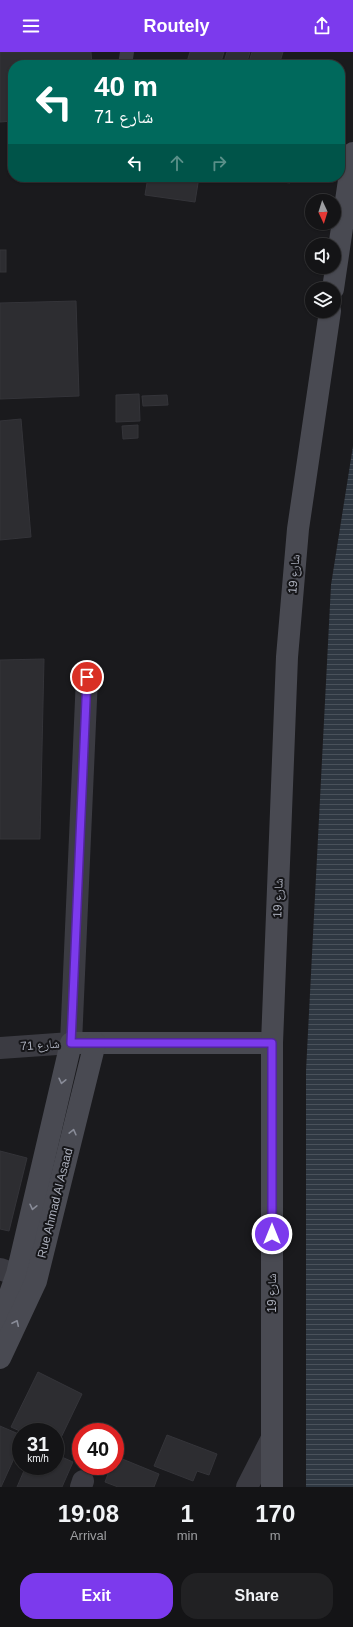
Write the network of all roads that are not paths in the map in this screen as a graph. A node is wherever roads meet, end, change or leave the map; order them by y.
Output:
1 (353, 153) edge
2 (334, 282) edge
3 (329, 318) edge
4 (87, 677) dead end
5 (71, 1043) junction
6 (95, 1043) junction
7 (272, 1043) junction
8 (0, 1048) edge
9 (18, 1275) edge
10 (0, 1322) edge
11 (0, 1358) edge
12 (271, 1440) junction
13 (247, 1487) edge
14 (272, 1487) edge

1 - 2 street
3 - 7 street, شارع 19
4 - 5 street
5 - 6 street, شارع 71
5 - 8 street, شارع 71
5 -> 9 street, Rue Ahmad Al Asaad
6 - 7 street, شارع 71
9 -> 6 street, Rue Ahmad Al Asaad
7 - 12 street, شارع 19
9 - 10 street, Rue Ahmad Al Asaad
11 -> 9 street, Rue Ahmad Al Asaad
12 - 13 street
12 - 14 street, شارع 19

